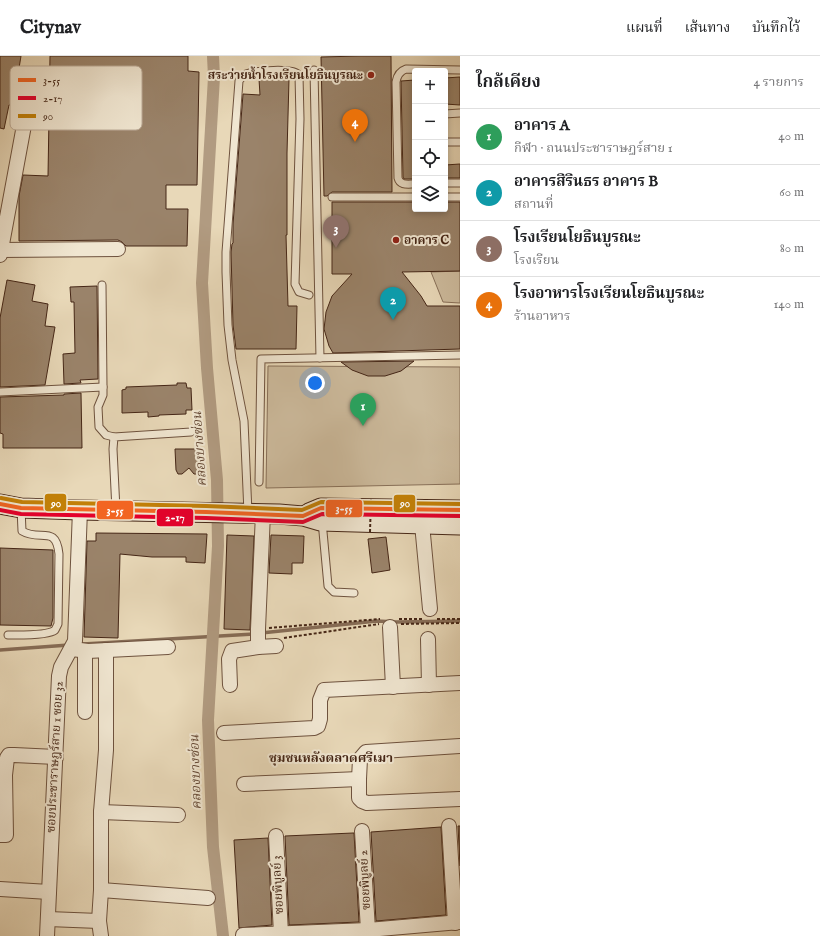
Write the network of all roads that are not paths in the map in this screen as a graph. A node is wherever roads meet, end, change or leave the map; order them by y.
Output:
1 (314, 70) dead end
2 (460, 70) edge
3 (460, 113) edge
4 (448, 114) edge
5 (23, 130) edge
6 (448, 142) edge
7 (460, 142) edge
8 (448, 183) edge
9 (460, 183) edge
10 (412, 184) edge
11 (412, 196) edge
12 (448, 197) edge
13 (460, 197) edge
14 (332, 198) dead end
15 (118, 249) dead end
16 (0, 252) edge
17 (102, 286) dead end
18 (309, 294) dead end
19 (460, 355) edge
20 (320, 358) junction
21 (103, 387) junction
22 (0, 392) edge
23 (191, 432) dead end
24 (114, 437) junction
25 (258, 482) dead end
26 (0, 504) edge
27 (21, 508) junction
28 (80, 510) junction
29 (460, 510) edge
30 (116, 511) junction
31 (256, 513) junction
32 (303, 516) junction
33 (322, 521) junction
34 (422, 524) junction
35 (460, 525) edge
36 (354, 593) dead end
37 (428, 616) road end
38 (389, 623) road end
39 (8, 635) dead end
40 (258, 637) junction
41 (428, 639) dead end
42 (279, 642) road end
43 (76, 647) junction
44 (168, 647) dead end
45 (106, 650) junction
46 (460, 683) edge
47 (230, 685) dead end
48 (430, 685) junction
49 (393, 687) junction
50 (85, 712) dead end
51 (224, 733) dead end
52 (460, 746) edge
53 (56, 757) junction
54 (2, 775) edge
55 (359, 779) junction
56 (244, 784) dead end
57 (460, 800) edge
58 (100, 812) junction
59 (178, 815) dead end
60 (449, 826) dead end
61 (362, 831) dead end
62 (0, 835) edge
63 (276, 836) dead end
64 (0, 889) edge
65 (101, 890) junction
66 (49, 892) junction
67 (208, 898) dead end
68 (48, 920) junction
69 (99, 921) junction
70 (457, 922) edge
71 (368, 930) junction
72 (281, 934) junction
73 (243, 935) edge
74 (47, 936) edge
75 (101, 936) edge

1 - 20 lane
2 - 10 lane
3 - 4 lane
5 - 16 street
6 - 7 lane
8 - 9 lane
11 - 14 lane
12 - 13 lane
15 - 16 street
17 - 21 lane
18 - 31 lane
19 - 20 lane
20 - 25 lane
21 - 22 lane
21 - 24 lane
23 - 24 lane
24 - 30 lane
26 - 27 main road
27 - 28 main road
27 - 39 lane
28 - 30 main road
28 - 43 street, ซอยประชาราษฎร์สาย 1 ซอย 32
29 - 32 main road
30 - 31 main road
31 - 32 main road
31 - 40 street
32 - 33 main road
33 - 34 main road
33 - 36 lane
34 - 35 main road
34 - 37 street
38 - 49 street
40 - 42 street
40 - 47 street
41 - 48 street
43 - 45 street
43 - 50 street
43 - 53 street, ซอยประชาราษฎร์สาย 1 ซอย 32
44 - 45 street
45 - 58 street
46 - 48 street
48 - 49 street
49 - 51 street
52 - 55 street
53 - 54 street
53 - 66 street, ซอยประชาราษฎร์สาย 1 ซอย 32
54 - 62 street
55 - 56 street
55 - 57 street
58 - 59 street
58 - 65 street
60 - 70 street
61 - 71 street, ซอยพิบูลย์ 2
63 - 72 street, ซอยพิบูลย์ 3
64 - 66 street
65 - 67 street
65 - 69 street
66 - 68 street, ซอยประชาราษฎร์สาย 1 ซอย 32
68 - 69 street
68 - 74 street, ซอยประชาราษฎร์สาย 1 ซอย 32
69 - 75 street
70 - 71 street
71 - 72 street
72 - 73 street

